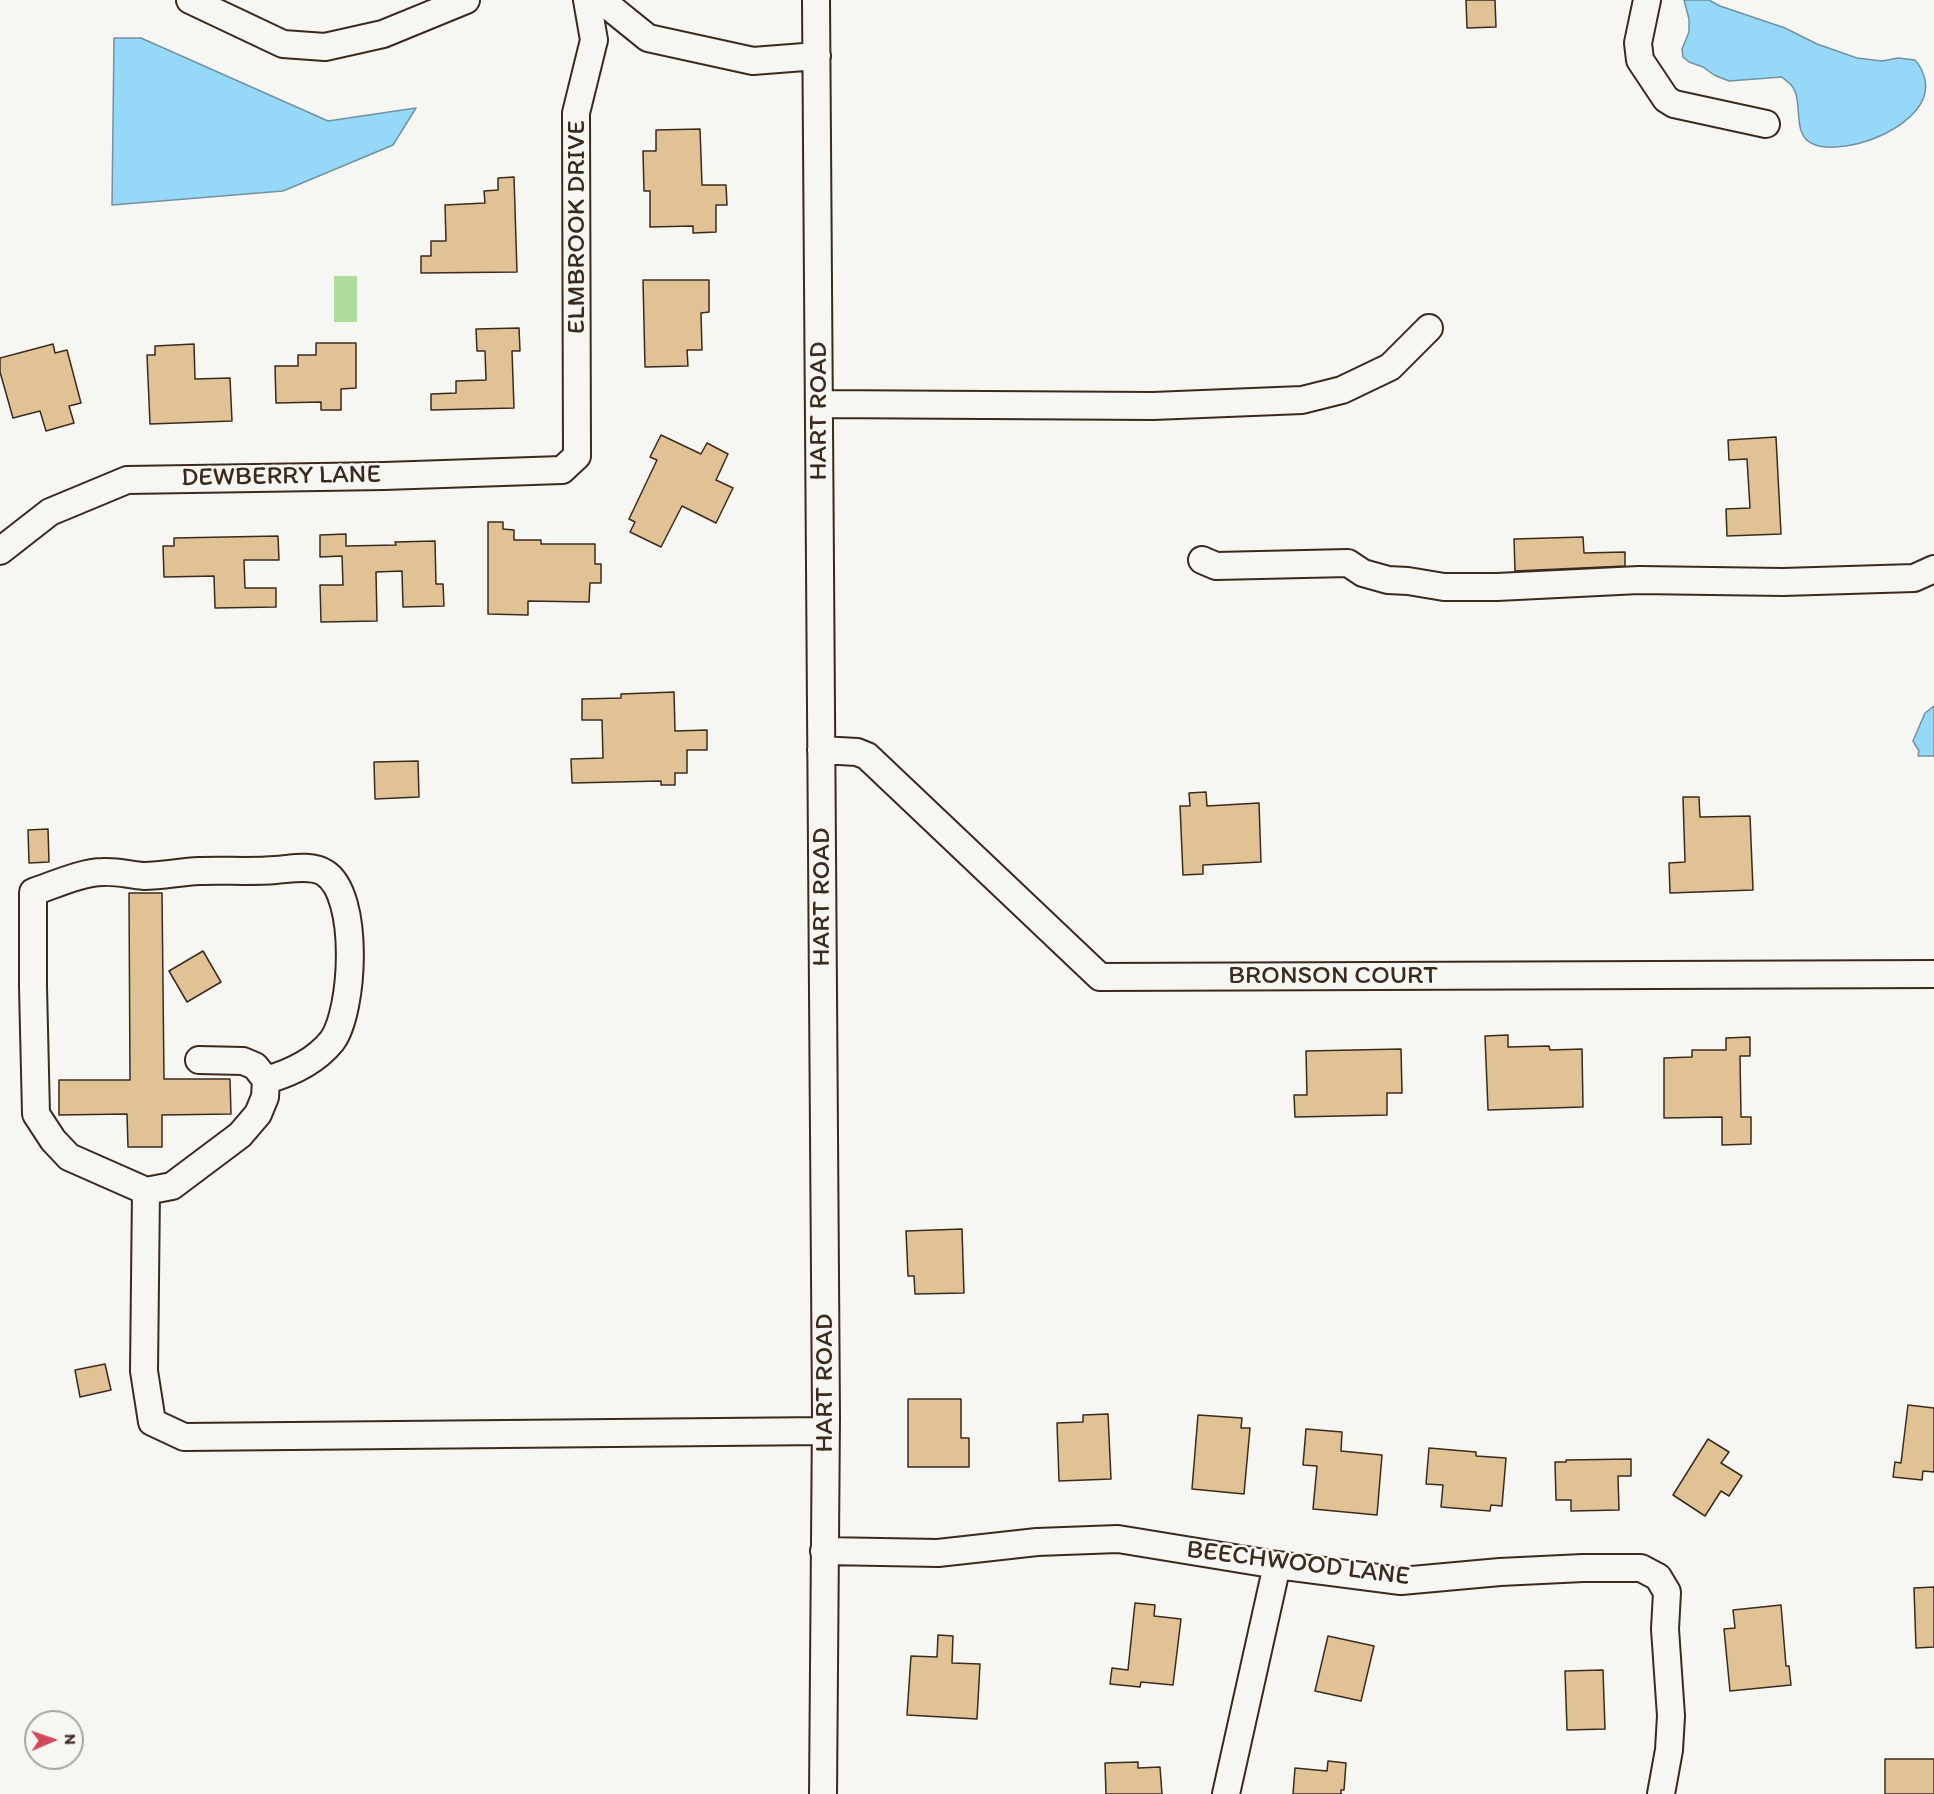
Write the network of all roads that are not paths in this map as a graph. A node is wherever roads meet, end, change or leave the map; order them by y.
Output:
1 (190, 0) edge
2 (466, 0) edge
3 (587, 0) edge
4 (601, 0) edge
5 (816, 0) edge
6 (1647, 0) edge
7 (817, 56) junction
8 (1766, 124) dead end
9 (1429, 328) dead end
10 (819, 404) junction
11 (577, 456) joint
12 (0, 551) edge
13 (1202, 560) dead end
14 (1934, 569) edge
15 (821, 750) junction
16 (1934, 974) edge
17 (199, 1060) dead end
18 (266, 1080) junction
19 (146, 1191) junction
20 (826, 1431) junction
21 (824, 1551) junction
22 (1277, 1565) junction
23 (823, 1794) edge
24 (1227, 1794) edge
25 (1661, 1794) edge

1 - 2 street
3 - 11 street, ELMBROOK DRIVE
4 - 7 street
5 - 7 street, HART ROAD
6 - 8 street
7 - 10 street, HART ROAD
9 - 10 street
10 - 15 street, HART ROAD
11 - 12 street, DEWBERRY LANE
13 - 14 street
15 - 16 street, BRONSON COURT
15 - 20 street, HART ROAD
17 - 18 street
18 - 19 street
18 - 19 street
19 - 20 street
20 - 21 street, HART ROAD
21 - 22 street, BEECHWOOD LANE
21 - 23 street, HART ROAD
22 - 24 street
22 - 25 street, BEECHWOOD LANE

